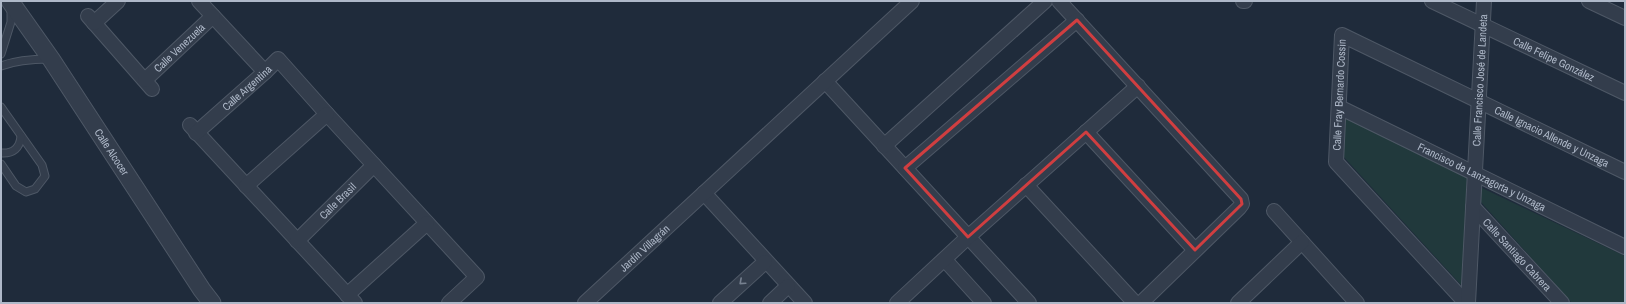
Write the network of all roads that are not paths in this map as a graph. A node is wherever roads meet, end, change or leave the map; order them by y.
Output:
1 (118, 1) edge
2 (199, 1) edge
3 (912, 1) edge
4 (1045, 1) edge
5 (1059, 1) edge
6 (1432, 1) edge
7 (1484, 1) edge
8 (1589, 1) edge
9 (11, 2) edge
10 (213, 16) junction
11 (1625, 18) edge
12 (1077, 20) junction
13 (1482, 26) junction
14 (1, 54) edge
15 (51, 59) junction
16 (1, 66) edge
17 (265, 72) junction
18 (825, 82) junction
19 (1138, 86) junction
20 (1625, 93) edge
21 (1478, 102) junction
22 (1, 106) edge
23 (1339, 107) junction
24 (327, 114) junction
25 (1086, 132) junction
26 (21, 136) junction
27 (884, 146) junction
28 (1, 153) edge
29 (1, 164) edge
30 (374, 165) junction
31 (904, 168) junction
32 (1625, 172) edge
33 (1474, 173) junction
34 (1026, 185) junction
35 (246, 186) junction
36 (704, 193) junction
37 (1473, 207) junction
38 (1274, 211) dead end
39 (427, 222) junction
40 (968, 237) junction
41 (297, 241) junction
42 (1302, 242) junction
43 (1625, 247) edge
44 (1195, 250) junction
45 (945, 260) junction
46 (766, 262) junction
47 (788, 286) junction
48 (206, 299) edge
49 (351, 299) edge
50 (1462, 301) edge
51 (449, 303) edge
52 (585, 303) edge
53 (720, 303) edge
54 (770, 303) edge
55 (805, 303) edge
56 (897, 303) edge
57 (984, 303) edge
58 (1029, 303) edge
59 (1135, 303) edge
60 (1142, 303) edge
61 (1238, 303) edge
62 (1357, 303) edge
63 (1562, 303) edge

1 - 10 street, Calle Venezuela
2 - 10 street, Calle Venezuela
3 - 18 street, Jardín Villagrán
4 - 27 street
5 - 12 street
6 - 13 street, Calle Felipe González
7 - 13 street, Calle Francisco José de Landeta
8 - 11 street
9 - 14 lane
9 - 15 street, Calle Alcocer
10 - 17 street, Calle Venezuela
12 - 19 street
12 - 31 street
13 - 20 street, Calle Felipe González
13 - 21 street, Calle Francisco José de Landeta
15 - 16 lane
15 - 48 street, Calle Alcocer
17 - 24 street, Calle Argentina
17 - 35 street, Calle Argentina
18 - 27 street
18 - 36 street, Jardín Villagrán
19 - 25 street
19 - 44 street
21 - 23 street, Calle Fray Bernardo Cossin
21 - 32 street, Calle Ignacio Allende y Unzaga
21 - 33 street, Calle Francisco José de Landeta
22 - 26 lane
23 - 33 street, Francisco de Lanzagorta y Unzaga
23 - 50 street, Calle Fray Bernardo Cossin
24 - 30 street, Calle Argentina
24 - 35 street
25 - 34 street
25 - 44 street
26 - 28 lane
26 - 29 lane
27 - 31 street
30 - 39 street
30 - 41 street, Calle Brasil
31 - 40 street
33 - 37 street, Calle Francisco José de Landeta
33 - 43 street, Francisco de Lanzagorta y Unzaga
34 - 40 street
34 - 59 street
35 - 41 street, Calle Argentina
36 - 46 street
36 - 52 street, Jardín Villagrán
37 - 50 street, Calle Francisco José de Landeta
37 - 63 street, Calle Santiago Cabrera
38 - 42 street
39 - 49 street
39 - 51 street
40 - 45 street
40 - 58 street
41 - 49 street
42 - 61 street
42 - 62 street
44 - 60 street
45 - 56 street
45 - 57 street
46 - 47 street
46 -> 53 street
47 - 54 street
47 - 55 street

